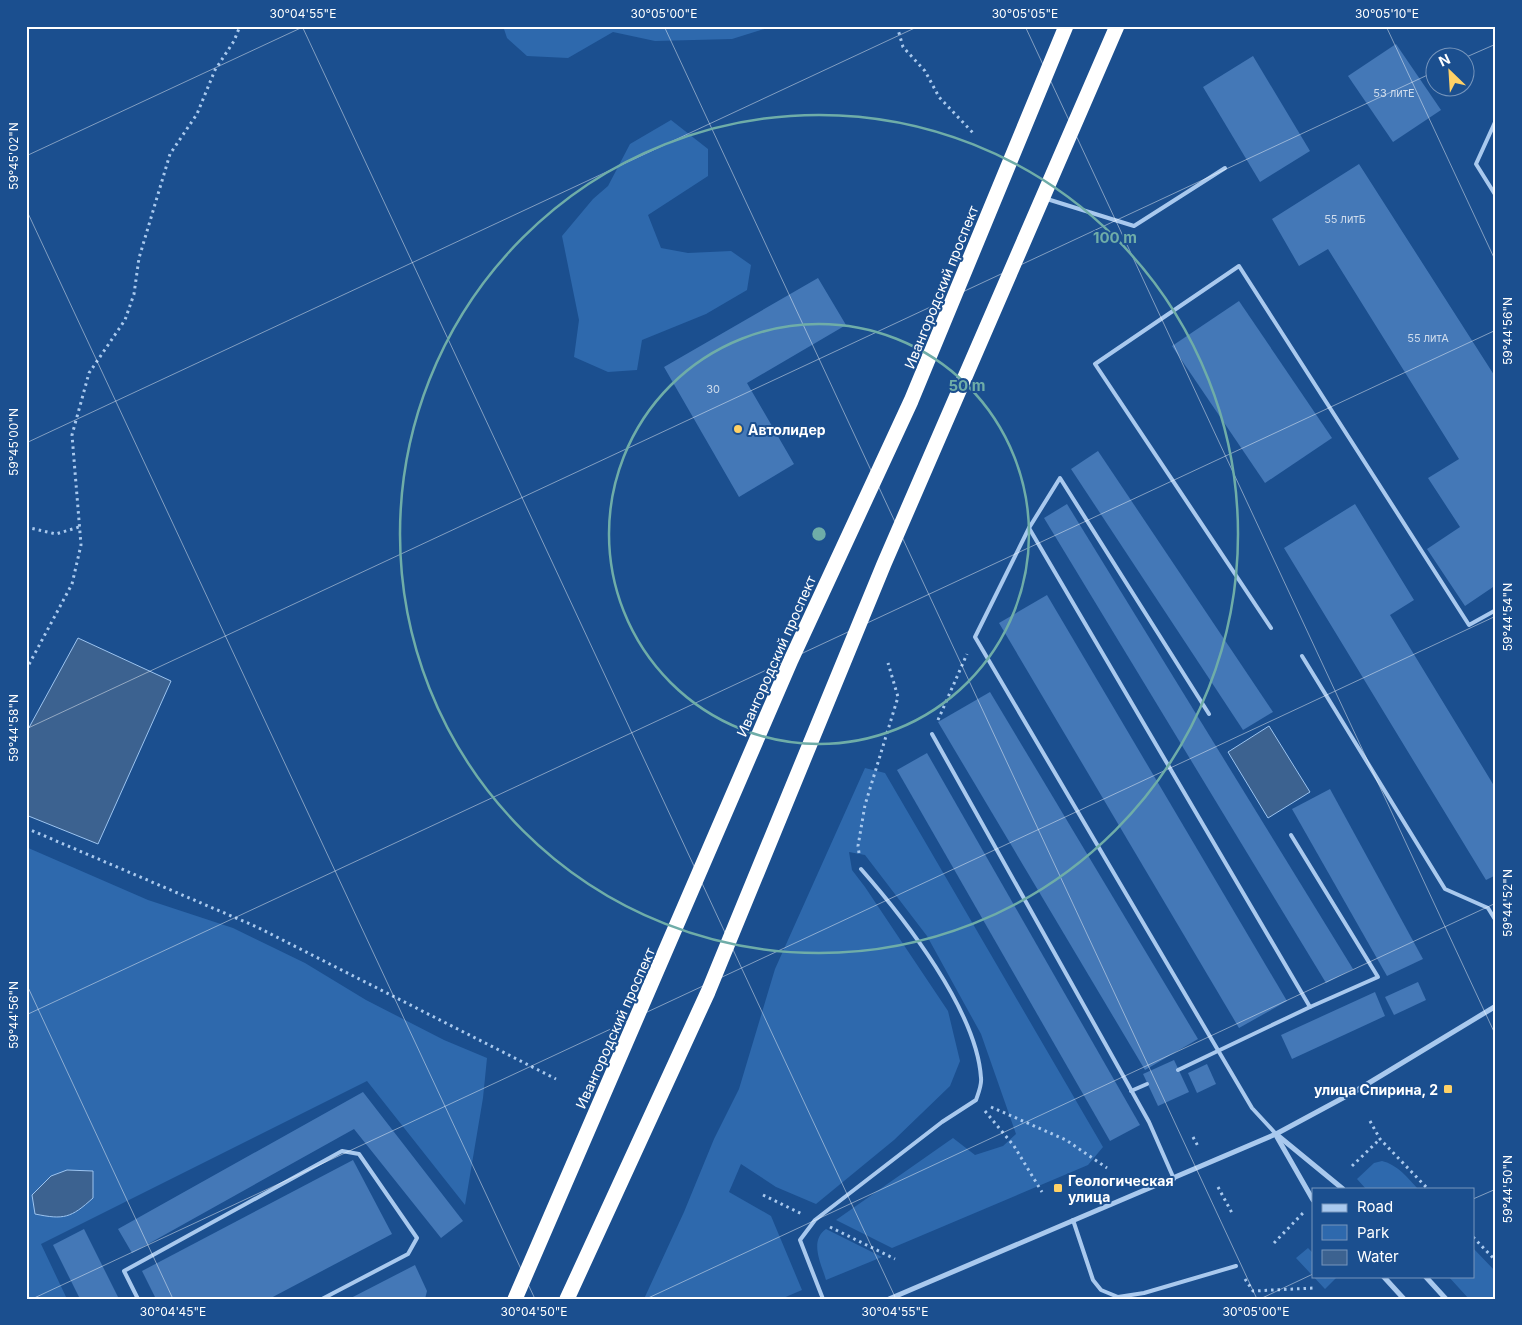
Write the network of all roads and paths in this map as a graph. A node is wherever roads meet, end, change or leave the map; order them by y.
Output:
1 (240, 26) edge
2 (897, 26) edge
3 (1066, 26) edge
4 (1117, 26) edge
5 (1496, 120) edge
6 (974, 134) dead end
7 (1225, 168) dead end
8 (1496, 196) edge
9 (1042, 198) junction
10 (79, 526) junction
11 (26, 527) edge
12 (1029, 528) junction
13 (1496, 610) edge
14 (1271, 628) dead end
15 (975, 637) junction
16 (1302, 656) dead end
17 (888, 663) dead end
18 (26, 670) edge
19 (1209, 714) dead end
20 (932, 734) joint
21 (26, 828) edge
22 (1291, 835) dead end
23 (861, 868) joint
24 (1496, 921) edge
25 (1496, 1006) edge
26 (1310, 1007) junction
27 (1219, 1050) junction
28 (1178, 1070) dead end
29 (556, 1079) dead end
30 (1147, 1084) dead end
31 (1131, 1092) junction
32 (976, 1100) junction
33 (1370, 1121) dead end
34 (1276, 1134) junction
35 (1194, 1137) dead end
36 (1380, 1139) junction
37 (1199, 1148) dead end
38 (1352, 1166) dead end
39 (1107, 1168) dead end
40 (1174, 1179) junction
41 (1218, 1187) dead end
42 (1342, 1188) edge
43 (1427, 1188) edge
44 (1042, 1192) dead end
45 (1312, 1198) edge
46 (1305, 1210) dead end
47 (1232, 1213) dead end
48 (1073, 1220) junction
49 (1474, 1238) edge
50 (1274, 1243) dead end
51 (1496, 1261) edge
52 (1236, 1266) dead end
53 (1385, 1278) edge
54 (1427, 1278) edge
55 (1314, 1288) dead end
56 (1253, 1291) dead end
57 (138, 1299) edge
58 (322, 1299) edge
59 (515, 1299) edge
60 (567, 1299) edge
61 (823, 1299) edge
62 (889, 1299) edge
63 (1404, 1299) edge
64 (1446, 1299) edge

1 - 10 path
2 - 6 path
3 - 59 highway, Ивангородский проспект
4 - 9 highway
5 - 8 lane
7 - 9 lane
9 - 60 highway
10 - 11 path
10 - 18 path
12 - 15 lane
12 - 19 lane
12 - 26 lane
13 - 14 lane
15 - 20 path
15 - 27 lane
16 - 24 lane
17 - 23 path
20 - 31 lane
21 - 29 path
22 - 26 lane
23 - 32 lane
25 - 34 street
26 - 27 lane
27 - 28 lane
27 - 34 lane
30 - 31 lane
31 - 40 lane
32 - 39 path
32 - 44 path
32 - 61 lane
33 - 36 path
34 - 40 street
34 - 42 street
34 - 45 street
35 - 37 path
36 - 38 path
36 - 43 path
40 - 48 street
41 - 47 path
46 - 50 path
48 - 52 lane
48 - 62 street
49 - 51 path
53 - 63 street
54 - 64 street
55 - 56 path
57 - 58 lane

